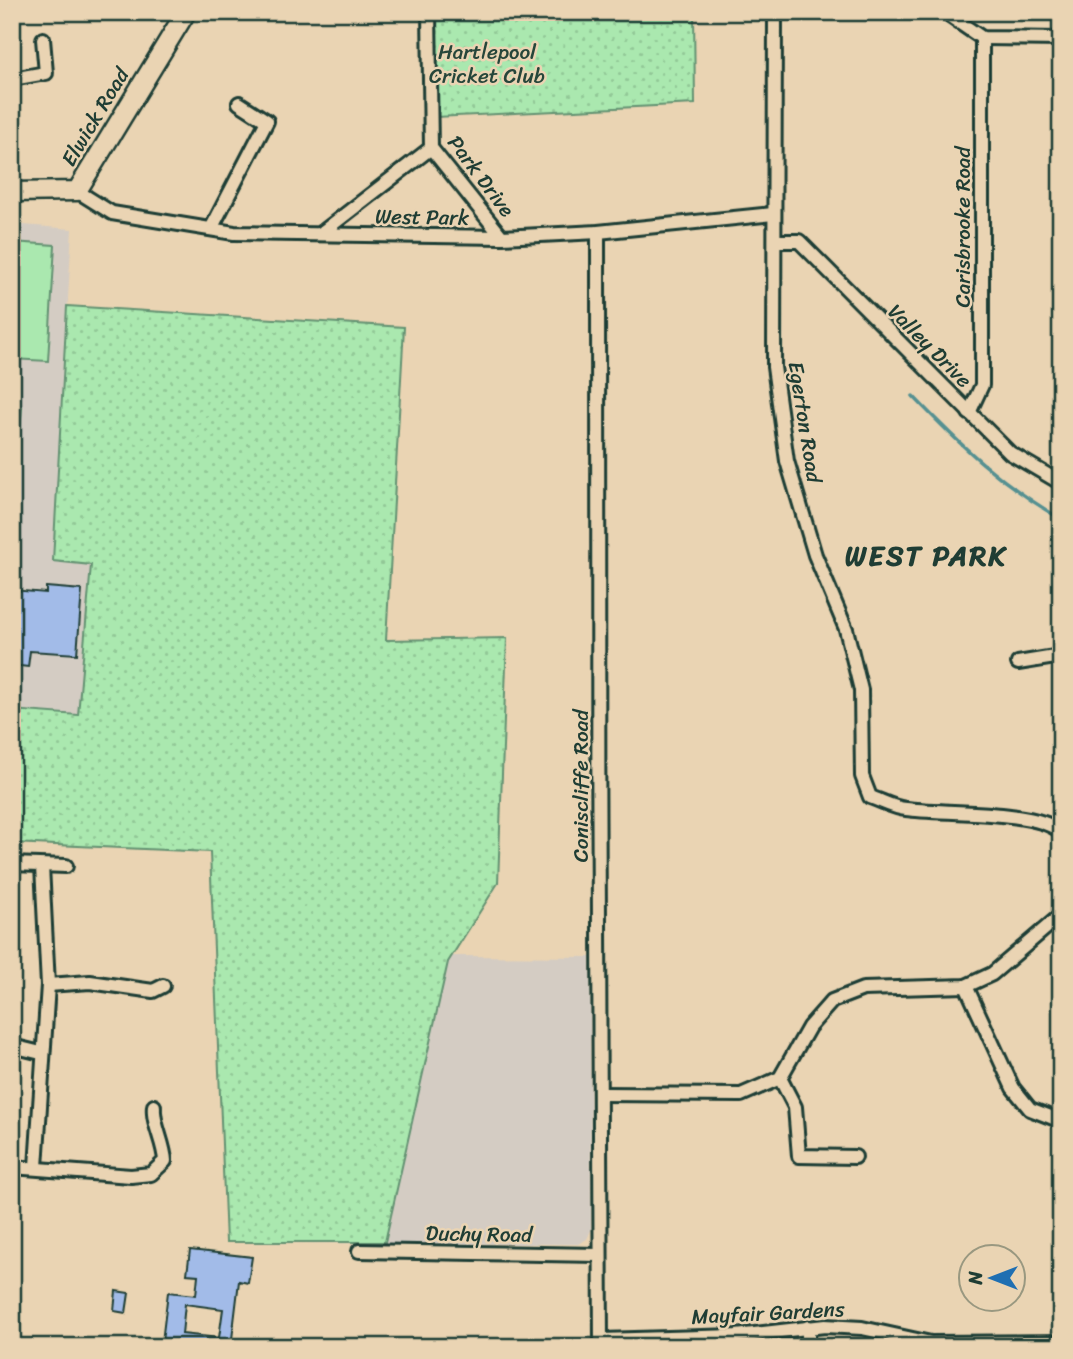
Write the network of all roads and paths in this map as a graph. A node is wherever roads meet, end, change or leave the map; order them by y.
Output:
1 (186, 12) edge
2 (429, 12) edge
3 (775, 12) edge
4 (944, 12) edge
5 (982, 38) junction
6 (43, 39) dead end
7 (1061, 39) edge
8 (12, 79) edge
9 (239, 103) dead end
10 (431, 148) junction
11 (77, 191) junction
12 (12, 192) edge
13 (773, 214) junction
14 (211, 229) junction
15 (598, 232) junction
16 (320, 234) junction
17 (502, 237) junction
18 (775, 241) junction
19 (969, 412) junction
20 (1061, 483) edge
21 (1061, 656) edge
22 (1018, 663) dead end
23 (1061, 832) edge
24 (12, 864) edge
25 (42, 866) junction
26 (66, 866) dead end
27 (1061, 915) edge
28 (48, 985) junction
29 (163, 986) dead end
30 (966, 986) junction
31 (12, 1046) edge
32 (41, 1053) junction
33 (780, 1078) junction
34 (601, 1094) junction
35 (154, 1106) dead end
36 (1061, 1121) edge
37 (855, 1157) dead end
38 (12, 1167) edge
39 (36, 1167) junction
40 (359, 1251) dead end
41 (598, 1255) junction
42 (808, 1327) junction
43 (1061, 1342) edge
44 (601, 1343) edge
45 (808, 1347) edge

1 - 11 street, Elwick Road
2 - 10 street, Park Drive
3 - 13 street, Egerton Road
4 - 5 street
5 - 7 street
5 - 19 street, Carisbrooke Road
6 - 8 street
9 - 14 street
10 - 16 street
10 - 17 street, Park Drive
11 - 12 street, Elwick Road
11 - 14 street, West Park
13 - 15 street, West Park
13 - 18 street, Egerton Road
14 - 16 street, West Park
15 - 17 street, West Park
15 - 34 street, Coniscliffe Road
16 - 17 street, West Park
18 - 19 street, Valley Drive
18 - 23 street, Egerton Road
19 - 20 street, Valley Drive
21 - 22 street
24 - 25 street
25 - 26 street
25 - 28 street
27 - 30 street
28 - 29 street
28 - 32 street
30 - 33 street
30 - 36 street
31 - 32 street
32 - 39 street
33 - 34 street
33 - 37 street
34 - 41 street, Coniscliffe Road
35 - 39 street
38 - 39 street
40 - 41 street, Duchy Road
41 - 44 street, Coniscliffe Road
42 - 43 street, Mayfair Gardens
42 - 44 street, Mayfair Gardens
42 - 45 street

